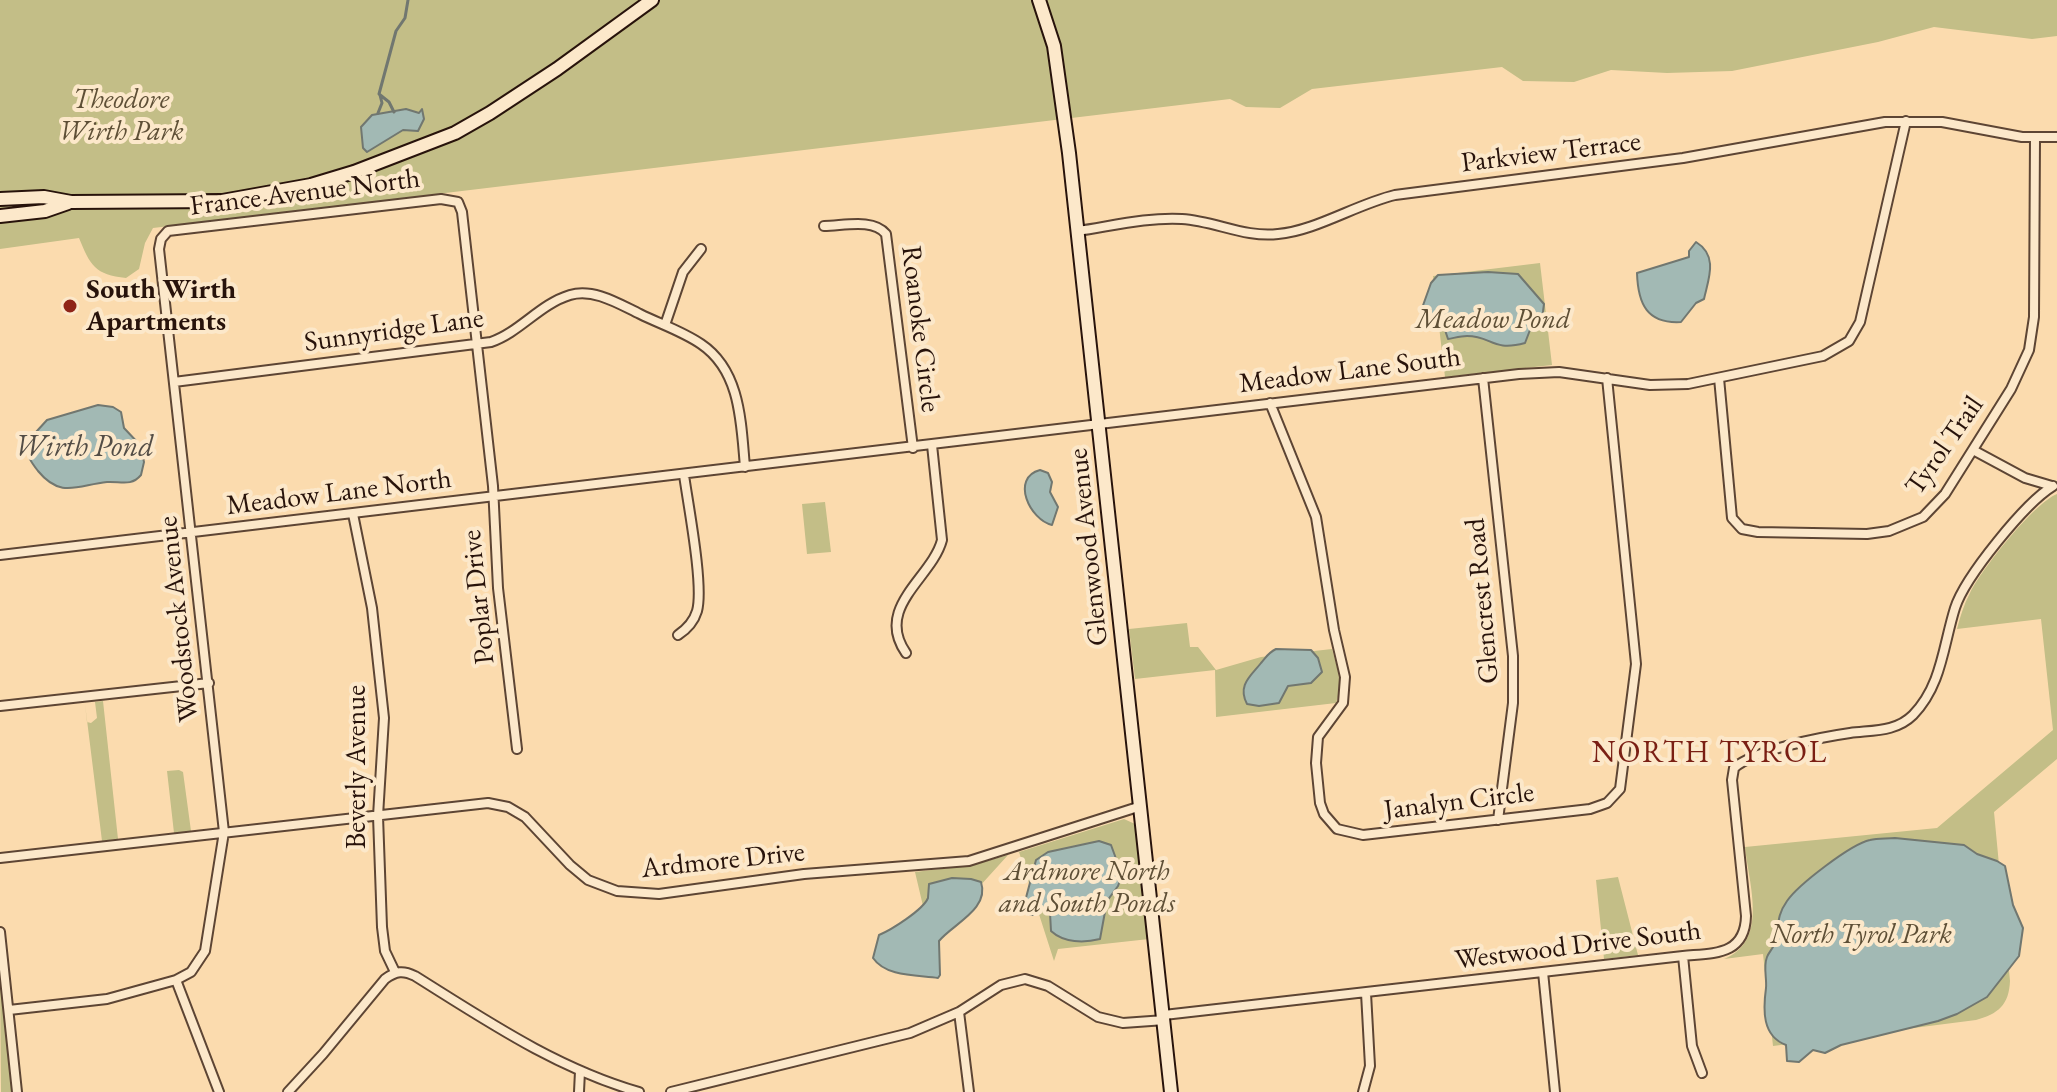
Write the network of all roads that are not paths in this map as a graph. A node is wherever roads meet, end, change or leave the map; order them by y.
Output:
1 (652, 0) edge
2 (1039, 0) edge
3 (1906, 121) junction
4 (2057, 137) edge
5 (2035, 138) junction
6 (0, 199) edge
7 (71, 202) junction
8 (458, 202) joint
9 (0, 216) edge
10 (824, 226) dead end
11 (1078, 231) junction
12 (161, 239) joint
13 (701, 249) dead end
14 (665, 325) junction
15 (477, 344) junction
16 (1483, 378) junction
17 (1607, 378) junction
18 (1719, 378) junction
19 (174, 382) junction
20 (1270, 403) junction
21 (1100, 423) junction
22 (932, 445) junction
23 (913, 448) junction
24 (1973, 450) junction
25 (745, 467) junction
26 (684, 475) junction
27 (2055, 486) edge
28 (493, 497) junction
29 (353, 514) junction
30 (192, 533) junction
31 (0, 555) edge
32 (678, 635) dead end
33 (906, 653) dead end
34 (209, 683) junction
35 (0, 706) edge
36 (517, 749) dead end
37 (1141, 806) junction
38 (378, 816) junction
39 (1498, 820) junction
40 (224, 832) junction
41 (0, 858) edge
42 (0, 932) edge
43 (1683, 956) junction
44 (395, 972) junction
45 (1543, 972) junction
46 (176, 980) junction
47 (1366, 993) junction
48 (9, 1010) junction
49 (959, 1012) junction
50 (1164, 1018) junction
51 (580, 1071) junction
52 (1702, 1073) dead end
53 (17, 1092) edge
54 (219, 1092) edge
55 (288, 1092) edge
56 (579, 1092) edge
57 (639, 1092) edge
58 (671, 1092) edge
59 (969, 1092) edge
60 (1171, 1092) edge
61 (1363, 1092) edge
62 (1555, 1092) edge

1 - 7 street
2 - 11 street, Glenwood Avenue
3 - 5 street, Parkview Terrace
3 - 11 street, Parkview Terrace
3 - 18 street, Meadow Lane South
4 - 5 street
5 - 24 street, Tyrol Trail
6 - 7 street
7 - 9 street
8 - 12 street, France Avenue North
8 - 15 street, Poplar Drive
10 - 23 street, Roanoke Circle
11 - 21 street, Glenwood Avenue
12 - 19 street, Woodstock Avenue
13 - 14 street
14 - 15 street, Sunnyridge Lane
14 - 25 street, Sunnyridge Lane
15 - 19 street, Sunnyridge Lane
15 - 28 street, Poplar Drive
16 - 17 street, Meadow Lane South
16 - 20 street, Meadow Lane South
16 - 39 street, Glencrest Road
17 - 18 street, Meadow Lane South
17 - 39 street, Janalyn Circle
18 - 24 street, Tyrol Trail
19 - 30 street, Woodstock Avenue
20 - 21 street, Meadow Lane South
20 - 39 street, Janalyn Circle
21 - 22 street
21 - 37 street, Glenwood Avenue
22 - 23 street, Meadow Lane North
22 - 33 street
23 - 25 street, Meadow Lane North
24 - 27 street
25 - 26 street, Meadow Lane North
26 - 28 street, Meadow Lane North
26 - 32 street
27 - 43 street, Westwood Drive South
28 - 29 street, Meadow Lane North
28 - 36 street, Poplar Drive
29 - 30 street, Meadow Lane North
29 - 38 street, Beverly Avenue
30 - 31 street, Meadow Lane North
30 - 34 street, Woodstock Avenue
34 - 35 street
34 - 40 street, Woodstock Avenue
37 - 38 street, Ardmore Drive
37 - 50 street, Glenwood Avenue
38 - 40 street, Ardmore Drive
38 - 44 street, Beverly Avenue
40 - 41 street, Ardmore Drive
40 - 46 street, Woodstock Avenue
42 - 48 street
43 - 45 street, Westwood Drive South
43 - 52 street
44 - 51 street
44 - 55 street
45 - 47 street, Westwood Drive South
45 - 62 street
46 - 48 street
46 - 54 street
47 - 50 street, Westwood Drive South
47 - 61 street
48 - 53 street
49 - 50 street, Westwood Drive South
49 - 58 street
49 - 59 street
50 - 60 street, Glenwood Avenue
51 - 56 street
51 - 57 street

